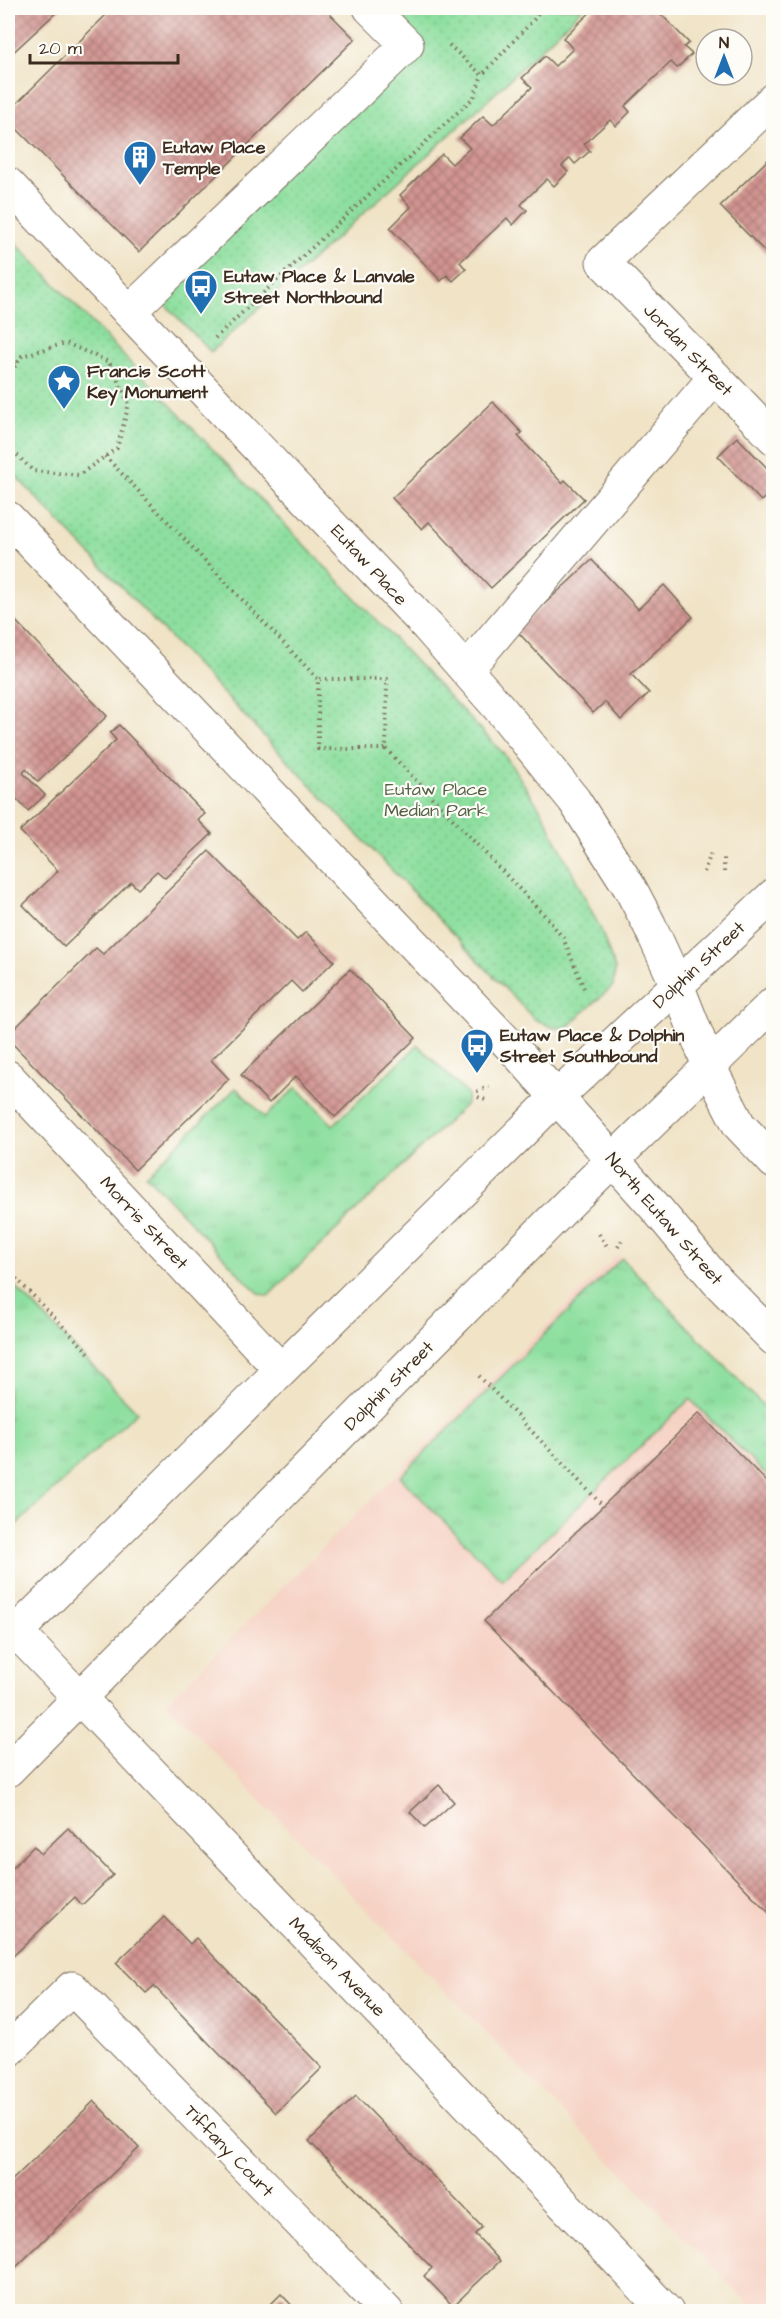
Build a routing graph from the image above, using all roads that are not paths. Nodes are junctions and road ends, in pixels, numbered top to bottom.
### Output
1 (370, 8) edge
2 (774, 99) edge
3 (8, 184) edge
4 (129, 312) junction
5 (715, 377) junction
6 (774, 438) edge
7 (8, 518) edge
8 (466, 670) junction
9 (774, 895) edge
10 (677, 985) junction
11 (774, 1004) edge
12 (709, 1066) junction
13 (8, 1077) edge
14 (557, 1097) junction
15 (613, 1160) junction
16 (774, 1162) edge
17 (774, 1339) edge
18 (280, 1369) junction
19 (10, 1632) edge
20 (80, 1698) junction
21 (8, 1770) edge
22 (8, 2050) edge
23 (387, 2312) edge
24 (667, 2312) edge

1 - 4 street
2 - 5 street, Jordan Street
3 - 4 street, Eutaw Place
4 - 8 street, Eutaw Place
5 - 6 street, Jordan Street
5 - 8 street
7 - 14 street
8 - 10 street, Eutaw Place
9 - 10 street, Dolphin Street
10 - 12 street
10 - 14 street, Dolphin Street
11 - 12 street, Dolphin Street
12 - 15 street, Dolphin Street
12 - 16 street
13 - 18 street, Morris Street
14 - 15 street, North Eutaw Street
14 - 18 street, Dolphin Street
15 - 17 street, North Eutaw Street
15 - 20 street, Dolphin Street
18 - 19 street, Dolphin Street
19 - 20 street, Madison Avenue
20 - 21 street, Dolphin Street
20 - 24 street, Madison Avenue
22 - 23 street, Tiffany Court

